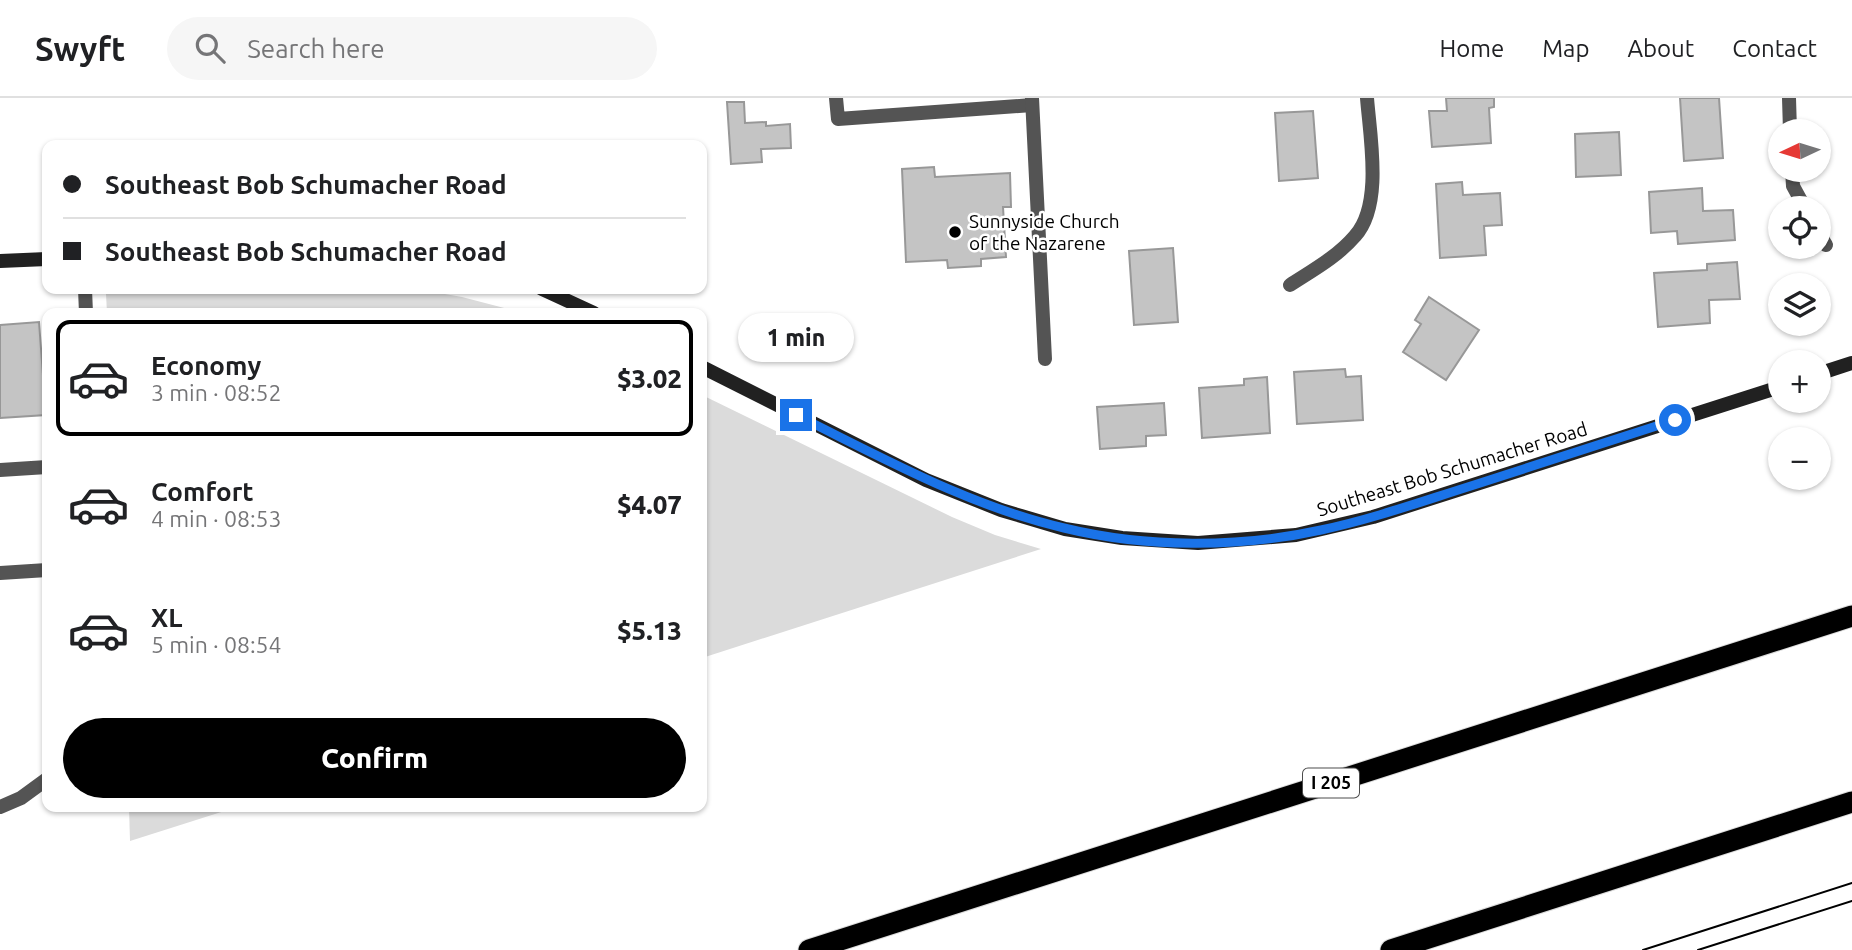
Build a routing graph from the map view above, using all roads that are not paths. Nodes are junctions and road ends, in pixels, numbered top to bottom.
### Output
1 (836, 98) edge
2 (1367, 98) edge
3 (1789, 98) edge
4 (1032, 102) edge
5 (1790, 119) edge
6 (42, 259) edge
7 (0, 261) edge
8 (1290, 285) dead end
9 (553, 294) edge
10 (583, 308) edge
11 (1045, 359) dead end
12 (1852, 363) edge
13 (707, 370) edge
14 (1831, 370) edge
15 (1768, 391) edge
16 (42, 467) edge
17 (0, 470) edge
18 (42, 570) edge
19 (0, 573) edge
20 (1852, 616) edge
21 (42, 783) edge
22 (1852, 802) edge
23 (0, 807) edge
24 (809, 950) edge
25 (1391, 950) edge

1 - 4 street
2 - 8 street
3 - 5 street
4 - 11 street
6 - 7 main road
9 - 10 main road
12 - 14 main road
13 - 15 main road, Southeast Bob Schumacher Road
16 - 17 street
18 - 19 street
20 - 24 highway, I 205
21 - 23 street
22 - 25 highway

